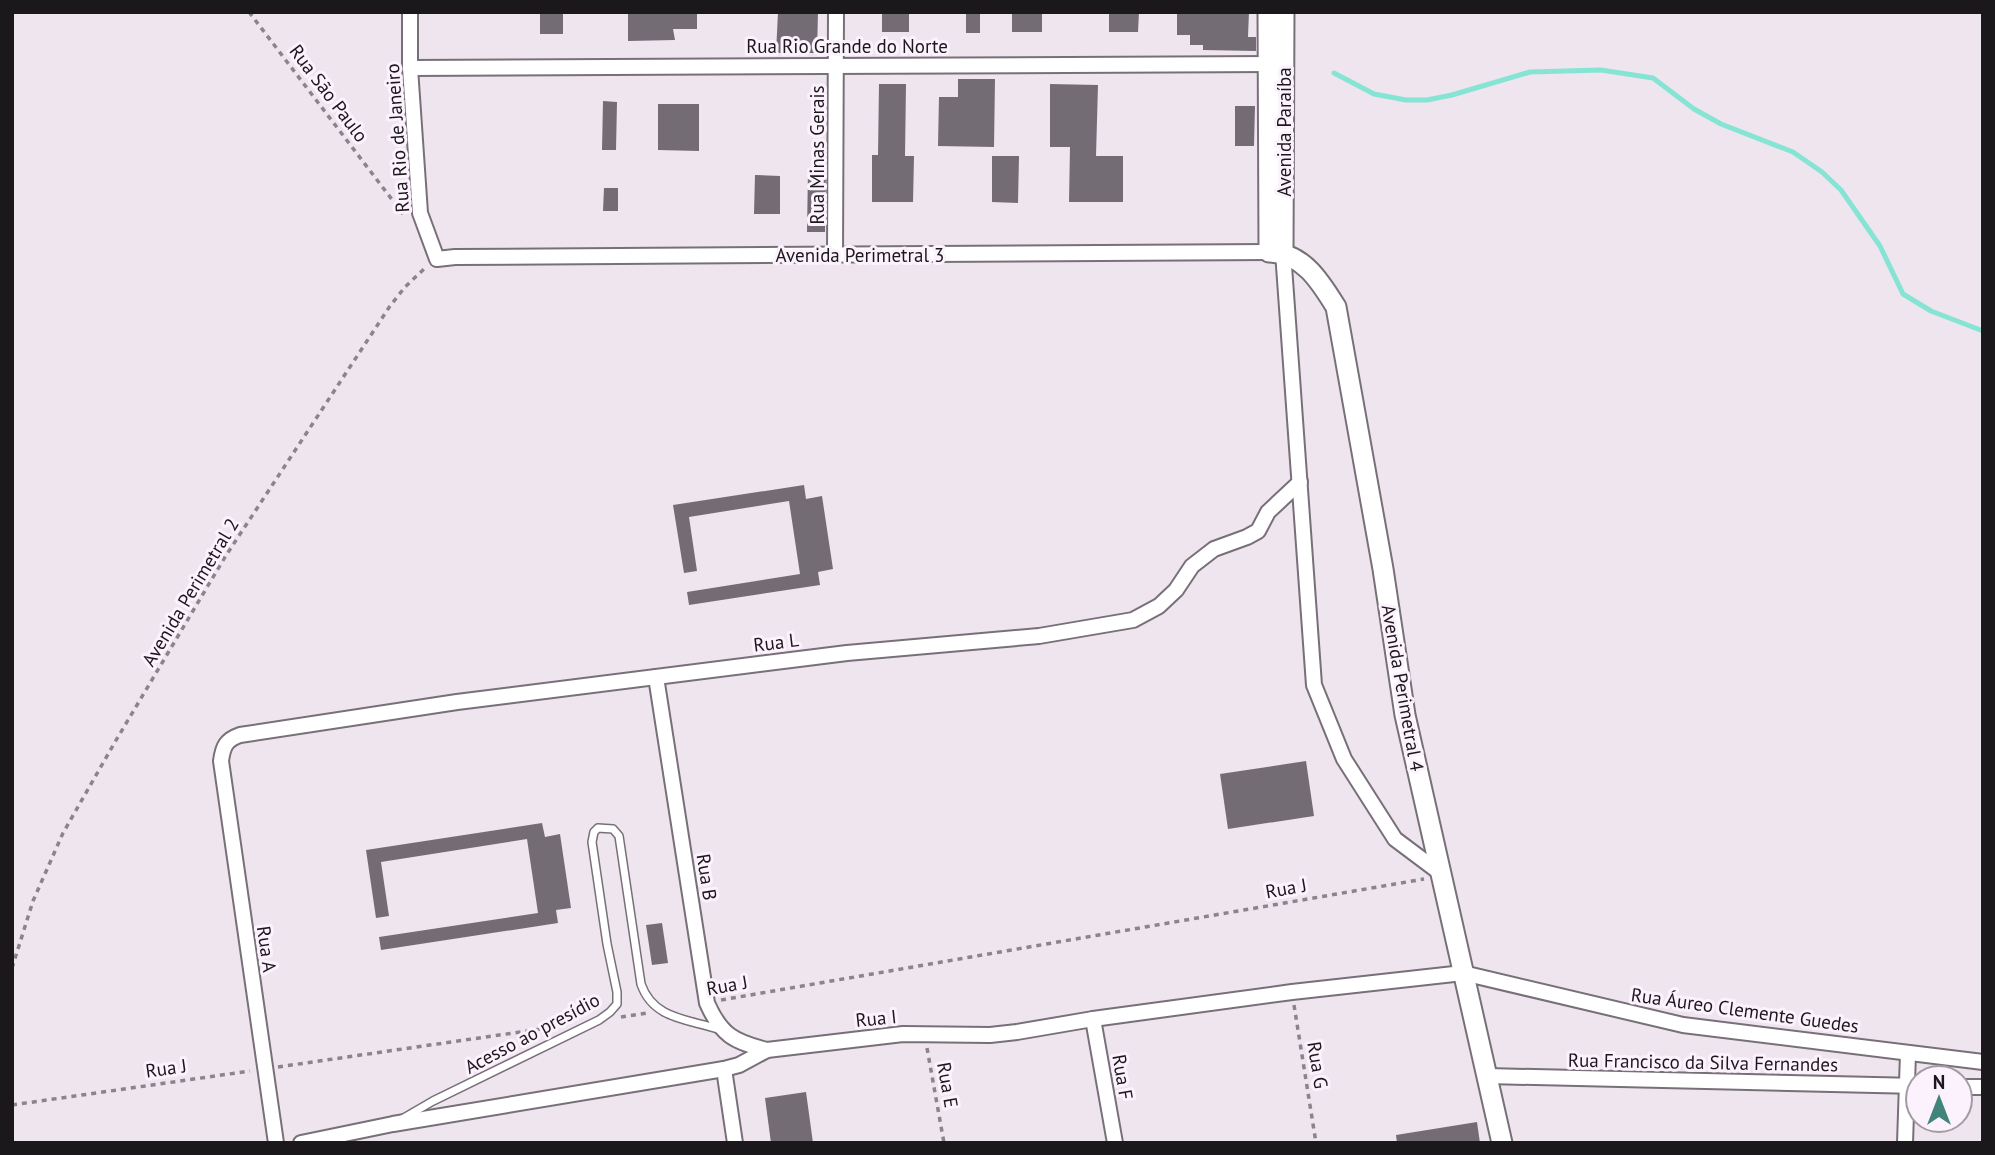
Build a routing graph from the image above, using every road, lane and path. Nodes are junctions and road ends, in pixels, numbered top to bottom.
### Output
1 (248, 12) edge
2 (410, 12) edge
3 (836, 12) edge
4 (1268, 12) edge
5 (1284, 12) edge
6 (1277, 64) junction
7 (837, 65) junction
8 (410, 68) junction
9 (404, 215) dead end
10 (1276, 252) junction
11 (835, 255) junction
12 (437, 259) junction
13 (1300, 482) junction
14 (656, 677) junction
15 (221, 761) joint
16 (1443, 875) junction
17 (12, 968) edge
18 (1463, 973) junction
19 (1292, 992) junction
20 (707, 1003) junction
21 (661, 1012) junction
22 (1093, 1019) junction
23 (598, 1020) junction
24 (558, 1026) dead end
25 (722, 1030) junction
26 (925, 1033) junction
27 (767, 1050) junction
28 (1908, 1053) junction
29 (1983, 1062) edge
30 (1910, 1064) edge
31 (264, 1069) junction
32 (724, 1069) junction
33 (1487, 1076) junction
34 (1904, 1086) edge
35 (12, 1105) edge
36 (393, 1124) junction
37 (276, 1143) edge
38 (301, 1143) edge
39 (735, 1143) edge
40 (944, 1143) edge
41 (1115, 1143) edge
42 (1316, 1143) edge
43 (1502, 1143) edge

1 - 9 path, Rua São Paulo
2 - 8 street, Rua Rio de Janeiro
3 - 7 street, Rua Minas Gerais
4 - 6 street, Avenida Paraíba
5 - 6 street, Avenida Paraíba
6 - 7 street, Rua Rio Grande do Norte
6 - 10 street, Avenida Paraíba
7 - 8 street, Rua Rio Grande do Norte
7 - 11 street, Rua Minas Gerais
8 - 12 street, Rua Rio de Janeiro
10 - 11 street, Avenida Perimetral 3
10 - 13 street
10 - 16 street, Avenida Perimetral 4
11 - 12 street, Avenida Perimetral 3
12 - 17 path, Avenida Perimetral 2
13 - 14 street, Rua L
13 - 16 street
14 - 15 street, Rua L
14 - 20 street, Rua B
15 - 31 street, Rua A
16 - 18 street, Avenida Perimetral 4
16 - 20 path, Rua J
18 - 19 street, Rua I
18 - 28 street, Rua Áureo Clemente Guedes
18 - 33 street, Avenida Perimetral 4
19 - 22 street, Rua I
19 - 42 path, Rua G
20 - 25 street, Rua B
21 - 23 path
21 - 23 lane, Acesso ao presídio
21 - 25 lane
22 - 26 street, Rua I
22 - 41 street, Rua F
23 - 36 lane, Acesso ao presídio
24 - 31 path, Rua J
25 - 27 street
26 - 27 street, Rua I
26 - 40 path, Rua E
27 - 32 street, Rua I
28 - 29 street, Rua Áureo Clemente Guedes
28 - 30 street
31 - 35 path, Rua J
31 - 37 street, Rua A
32 - 36 street, Rua I
32 - 39 street
33 - 34 street, Rua Francisco da Silva Fernandes
33 - 43 street, Avenida Perimetral 4
36 - 38 street, Rua I

